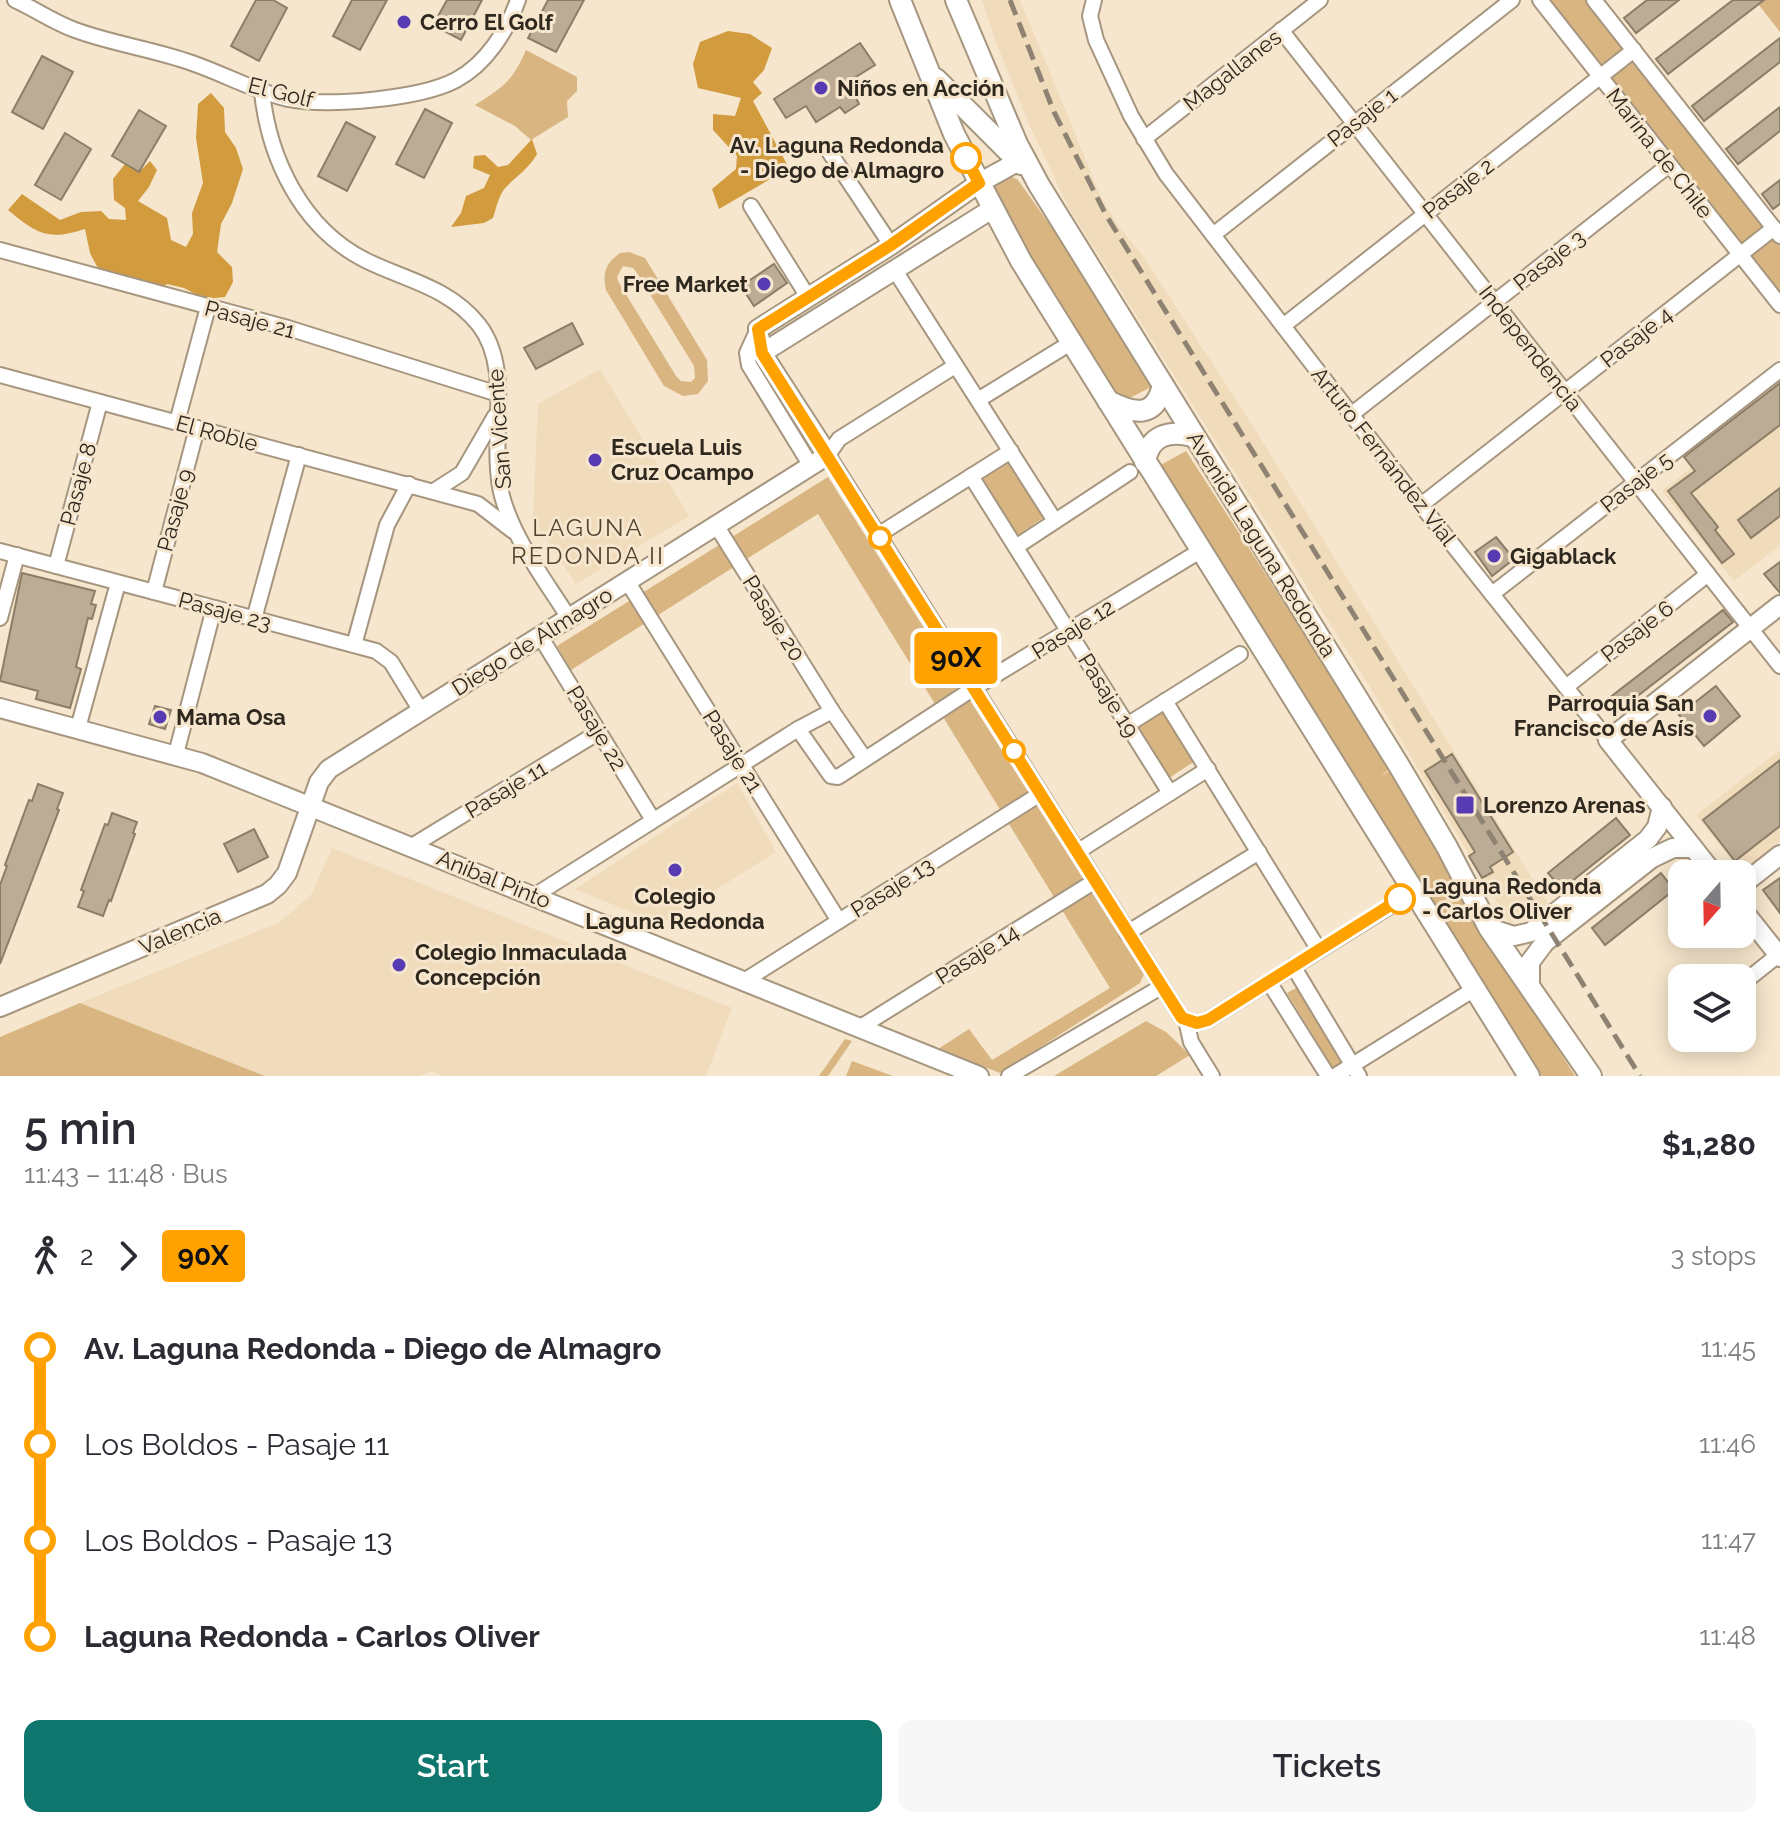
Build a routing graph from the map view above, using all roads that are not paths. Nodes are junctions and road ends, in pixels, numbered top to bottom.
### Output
1 (15, 0) edge
2 (518, 0) edge
3 (900, 0) edge
4 (911, 0) edge
5 (956, 0) edge
6 (1094, 0) edge
7 (1320, 0) edge
8 (1512, 0) edge
9 (1540, 0) edge
10 (1594, 0) edge
11 (1281, 30) junction
12 (915, 33) junction
13 (1634, 50) junction
14 (927, 67) junction
15 (1600, 76) junction
16 (262, 92) junction
17 (1354, 123) junction
18 (1144, 139) junction
19 (828, 150) dead end
20 (1019, 161) junction
21 (1669, 165) junction
22 (979, 183) junction
23 (1039, 185) junction
24 (751, 206) dead end
25 (992, 209) junction
26 (1425, 214) junction
27 (1777, 232) edge
28 (1213, 235) junction
29 (891, 245) junction
30 (0, 250) edge
31 (1741, 255) junction
32 (894, 269) junction
33 (808, 297) junction
34 (1495, 302) junction
35 (1780, 305) edge
36 (208, 307) junction
37 (1283, 326) junction
38 (758, 329) junction
39 (1072, 342) junction
40 (762, 353) junction
41 (955, 366) junction
42 (1780, 370) edge
43 (0, 375) edge
44 (1163, 385) junction
45 (1565, 392) junction
46 (498, 394) junction
47 (978, 400) junction
48 (1108, 401) junction
49 (100, 402) junction
50 (497, 413) junction
51 (1352, 414) junction
52 (177, 422) junction
53 (197, 428) junction
54 (1193, 436) junction
55 (1011, 451) junction
56 (299, 455) junction
57 (828, 455) junction
58 (811, 466) junction
59 (1137, 467) junction
60 (971, 476) junction
61 (1635, 482) junction
62 (409, 484) junction
63 (434, 491) junction
64 (1421, 505) junction
65 (1055, 521) junction
66 (716, 525) junction
67 (878, 535) junction
68 (520, 538) junction
69 (1016, 547) junction
70 (0, 551) edge
71 (1200, 551) junction
72 (17, 555) junction
73 (56, 566) junction
74 (1708, 574) junction
75 (627, 581) junction
76 (118, 583) junction
77 (154, 592) junction
78 (1492, 594) junction
79 (1780, 605) edge
80 (214, 608) junction
81 (0, 618) edge
82 (569, 618) junction
83 (254, 619) junction
84 (1750, 629) junction
85 (1069, 632) junction
86 (540, 636) junction
87 (354, 645) junction
88 (1240, 654) dead end
89 (1780, 666) edge
90 (1566, 687) junction
91 (974, 688) junction
92 (1165, 701) junction
93 (0, 708) edge
94 (421, 711) junction
95 (832, 711) junction
96 (1127, 725) junction
97 (78, 728) junction
98 (798, 729) junction
99 (599, 732) junction
100 (1608, 740) junction
101 (176, 754) junction
102 (865, 759) junction
103 (742, 765) junction
104 (1208, 769) junction
105 (1170, 793) junction
106 (1040, 794) junction
107 (311, 805) junction
108 (1662, 807) junction
109 (653, 820) junction
110 (412, 846) junction
111 (1693, 848) junction
112 (1077, 852) junction
113 (1259, 852) junction
114 (1780, 855) edge
115 (1703, 860) edge
116 (1756, 874) edge
117 (1095, 881) junction
118 (1414, 891) junction
119 (534, 896) junction
120 (839, 921) junction
121 (1756, 927) edge
122 (1489, 928) junction
123 (1127, 933) junction
124 (1319, 950) junction
125 (1779, 956) edge
126 (1293, 966) junction
127 (1756, 973) edge
128 (744, 981) junction
129 (1269, 982) junction
130 (1161, 987) junction
131 (1476, 988) junction
132 (1530, 989) junction
133 (0, 1007) edge
134 (1186, 1020) junction
135 (859, 1028) junction
136 (1356, 1071) edge
137 (979, 1076) edge
138 (1009, 1076) edge
139 (1212, 1076) edge
140 (1328, 1076) edge
141 (1335, 1076) edge
142 (1529, 1076) edge
143 (1591, 1076) edge

1 - 16 street, El Golf
2 - 16 street, El Golf
3 - 12 main road
4 - 12 main road
5 - 23 main road, Avenida Laguna Redonda
6 - 18 street, Arturo Fernández Vial
7 - 11 street, Magallanes
8 - 17 street, Pasaje 1
9 - 15 street, Marina de Chile
10 - 13 street, Marina de Chile
11 - 17 street, Independencia
11 - 18 street, Magallanes
12 - 14 main road
13 - 15 street, Pasaje 2
13 - 27 street, Marina de Chile
14 - 20 main road
14 - 22 main road
15 - 21 street, Marina de Chile
15 - 26 street, Pasaje 2
16 - 46 street, San Vicente
17 - 26 street, Independencia
17 - 28 street, Pasaje 1
18 - 28 street, Arturo Fernández Vial
19 - 29 street
20 - 22 street
20 - 23 main road
21 - 31 street, Marina de Chile
21 - 34 street, Pasaje 3
22 - 25 main road
22 - 29 street
23 - 44 main road, Avenida Laguna Redonda
24 - 33 street
25 - 32 street
25 - 39 main road
26 - 34 street, Independencia
26 - 37 street, Pasaje 2
27 - 31 street, Pasaje 4
28 - 37 street, Arturo Fernández Vial
29 - 33 street
30 - 36 street, Pasaje 21
31 - 35 street, Marina de Chile
31 - 45 street, Pasaje 4
32 - 40 street
32 - 41 street
33 - 38 street
34 - 45 street, Independencia
34 - 51 street, Pasaje 3
36 - 46 street, Pasaje 21
36 - 52 street
37 - 51 street, Arturo Fernández Vial
38 - 40 street
38 - 58 street
39 - 47 street
39 - 48 main road
40 - 57 street
41 - 47 street
41 - 57 street
42 - 61 street, Pasaje 5
43 - 49 street, El Roble
44 - 48 main road
44 - 54 main road, Avenida Laguna Redonda
45 - 61 street, Independencia
45 - 64 street, Pasaje 4
46 - 50 street, San Vicente
47 - 55 street
48 - 59 main road
49 - 52 street, El Roble
49 - 73 street, Pasaje 8
50 - 63 street
50 - 68 street, San Vicente
51 - 64 street, Arturo Fernández Vial
52 - 53 street, El Roble
53 - 56 street, El Roble
53 - 77 street, Pasaje 9
54 - 59 main road
54 - 122 main road, Avenida Laguna Redonda
55 - 60 street
55 - 65 street
56 - 62 street, El Roble
56 - 83 street
57 - 58 street, Diego de Almagro
57 - 67 street
58 - 66 street, Diego de Almagro
59 - 65 street
59 - 71 main road
60 - 67 street
60 - 69 street, Pasaje 19
61 - 74 street, Independencia
61 - 78 street, Pasaje 5
62 - 63 street, El Roble
62 - 87 street
63 - 68 street, El Roble
64 - 78 street, Arturo Fernández Vial
65 - 69 street
66 - 75 street, Diego de Almagro
66 - 95 street, Pasaje 20
67 - 91 street
68 - 82 street, San Vicente
69 - 85 street, Pasaje 19
70 - 72 street, Pasaje 23
71 - 85 street, Pasaje 12
71 - 118 main road
72 - 73 street, Pasaje 23
72 - 81 street
73 - 76 street, Pasaje 23
74 - 84 street, Independencia
74 - 90 street, Pasaje 6
75 - 82 street, Diego de Almagro
75 - 103 street, Pasaje 21
76 - 77 street, Pasaje 23
76 - 97 street
77 - 80 street, Pasaje 23
78 - 90 street, Arturo Fernández Vial
79 - 84 street
80 - 83 street, Pasaje 23
80 - 101 street
82 - 86 street, Diego de Almagro
83 - 87 street, Pasaje 23
84 - 89 street, Independencia
84 - 100 street
85 - 91 street, Pasaje 12
85 - 96 street, Pasaje 19
86 - 94 street, Diego de Almagro
86 - 99 street, Pasaje 22
87 - 94 street, Pasaje 23
88 - 92 street
90 - 100 street, Arturo Fernández Vial
91 - 102 street, Pasaje 12
91 - 106 street
92 - 96 street
92 - 104 street, Pasaje 19
93 - 97 street, Aníbal Pinto
94 - 107 street, Diego de Almagro
95 - 98 street
95 - 102 street
96 - 105 street, Pasaje 19
97 - 101 street, Aníbal Pinto
98 - 102 street, Pasaje 12
98 - 103 street
99 - 109 street, Pasaje 22
99 - 110 street, Pasaje 11
100 - 108 street, Arturo Fernández Vial
101 - 107 street, Aníbal Pinto
103 - 109 street
103 - 120 street, Pasaje 21
104 - 105 street
104 - 113 street, Pasaje 19
105 - 112 street
106 - 112 street
106 - 120 street, Pasaje 13
107 - 110 street, Aníbal Pinto
107 - 133 street, Valencia
108 - 111 street, Arturo Fernández Vial
108 - 122 street
109 - 119 street
110 - 119 street, Aníbal Pinto
111 - 115 street, Arturo Fernández Vial
111 - 132 street
112 - 117 street
113 - 123 street
113 - 124 street, Pasaje 19
114 - 116 street
117 - 123 street
117 - 135 street, Pasaje 14
118 - 124 street
118 - 131 main road
119 - 128 street, Aníbal Pinto
120 - 128 street, Pasaje 13
121 - 125 street
122 - 132 main road, Avenida Laguna Redonda
123 - 130 street
124 - 126 street
125 - 127 street
126 - 129 street
126 - 136 street
128 - 135 street, Aníbal Pinto
129 - 134 street
129 - 140 street
130 - 134 street
130 - 138 street
131 - 136 street
131 - 142 main road
132 - 143 main road, Avenida Laguna Redonda
134 - 139 street
135 - 137 street, Aníbal Pinto
136 - 141 street

